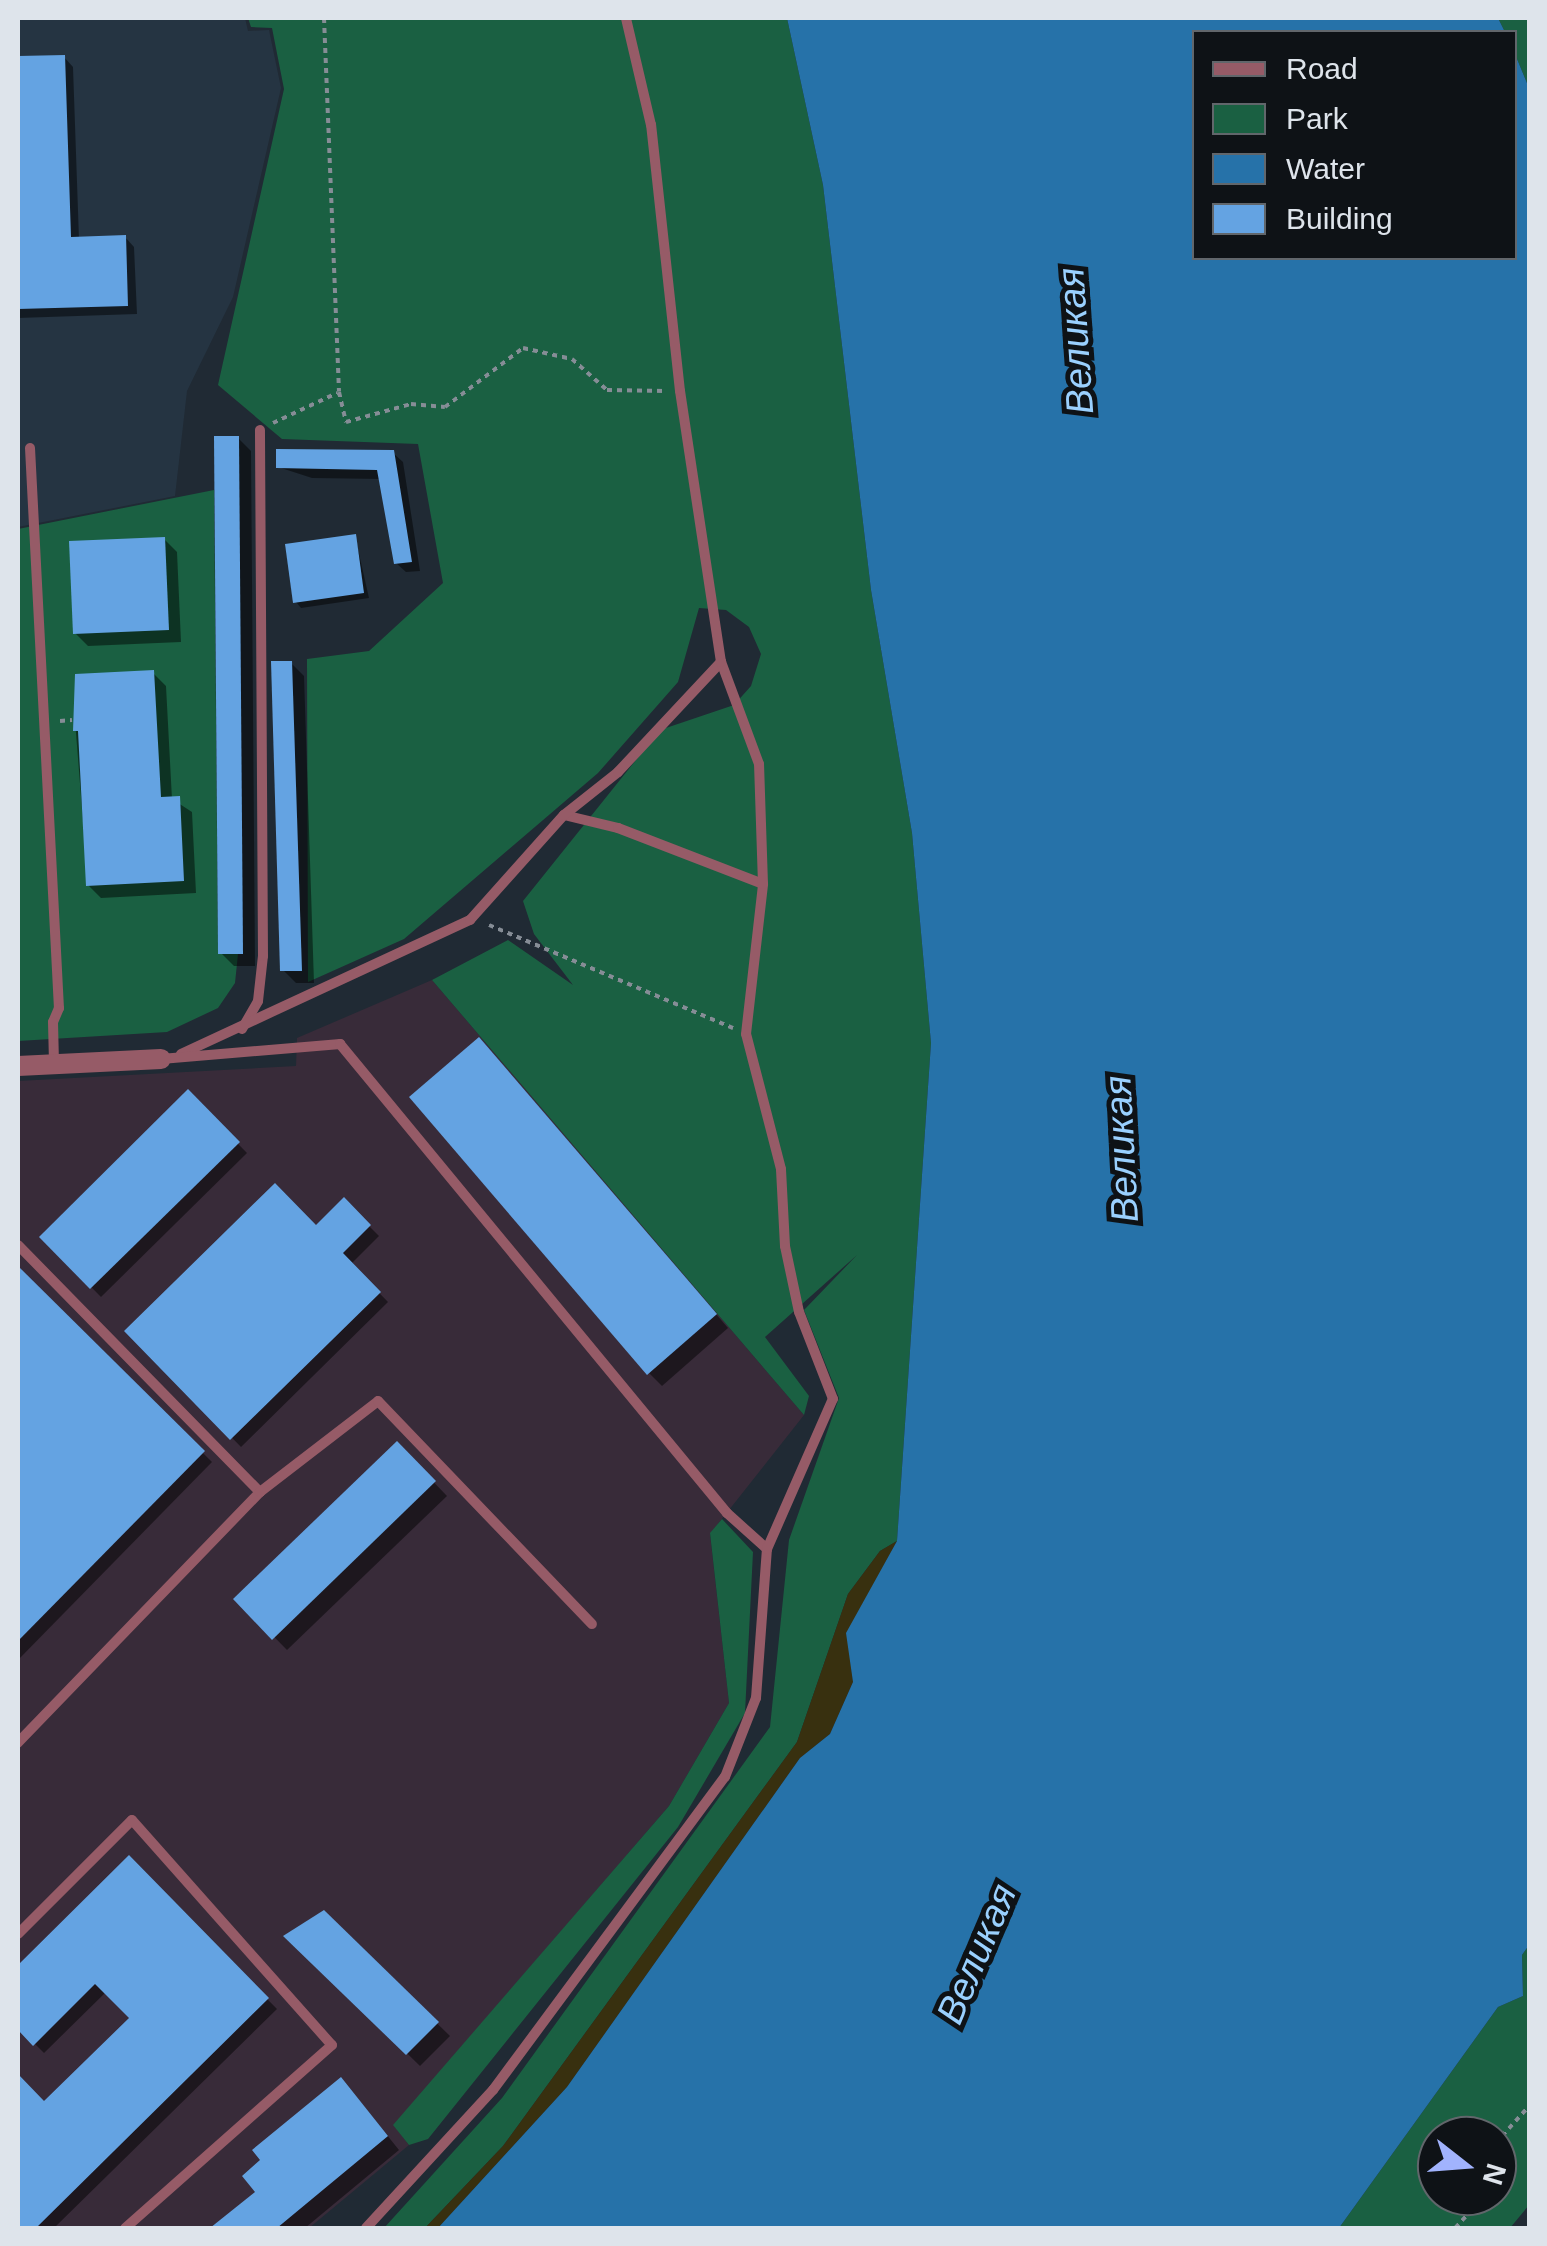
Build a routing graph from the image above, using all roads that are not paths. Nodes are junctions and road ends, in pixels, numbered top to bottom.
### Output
1 (626, 18) edge
2 (260, 430) road end
3 (30, 448) dead end
4 (721, 662) junction
5 (564, 815) junction
6 (764, 884) junction
7 (241, 1030) junction
8 (161, 1059) junction
9 (54, 1064) junction
10 (18, 1066) edge
11 (18, 1245) edge
12 (260, 1492) junction
13 (767, 1549) junction
14 (592, 1624) dead end
15 (18, 1743) edge
16 (18, 1934) edge
17 (125, 2228) edge
18 (366, 2228) edge

1 - 4 lane
2 - 7 lane
3 - 9 lane
4 - 5 lane
4 - 6 lane
5 - 6 lane
5 - 7 lane
6 - 13 lane
7 - 8 lane
8 - 9 street
8 - 13 lane
9 - 10 street
11 - 12 lane
12 - 14 lane
12 - 15 lane
13 - 18 lane
16 - 17 lane

